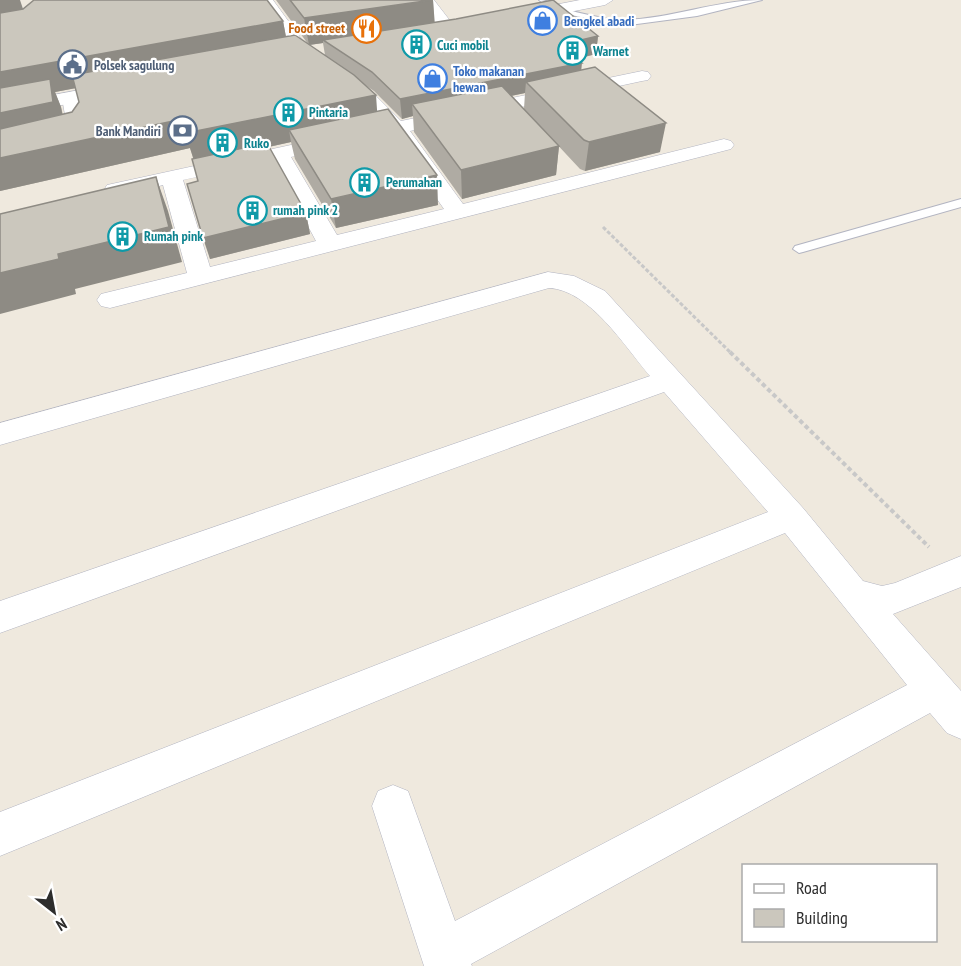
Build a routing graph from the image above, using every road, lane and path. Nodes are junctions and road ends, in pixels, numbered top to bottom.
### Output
1 (265, 0) edge
2 (426, 0) edge
3 (605, 0) edge
4 (758, 0) edge
5 (550, 5) edge
6 (497, 21) edge
7 (456, 30) joint
8 (428, 34) edge
9 (326, 51) edge
10 (304, 55) junction
11 (284, 57) edge
12 (642, 76) dead end
13 (140, 85) edge
14 (597, 86) junction
15 (71, 98) junction
16 (614, 100) edge
17 (507, 105) junction
18 (0, 111) edge
19 (522, 122) edge
20 (398, 128) junction
21 (724, 145) dead end
22 (279, 153) junction
23 (0, 154) edge
24 (561, 165) dead end
25 (171, 176) junction
26 (577, 182) junction
27 (111, 192) edge
28 (961, 203) edge
29 (458, 212) junction
30 (603, 226) dead end
31 (330, 244) junction
32 (799, 249) dead end
33 (201, 277) junction
34 (110, 300) dead end
35 (669, 380) junction
36 (0, 434) edge
37 (791, 517) junction
38 (959, 574) edge
39 (852, 593) junction
40 (0, 617) edge
41 (948, 705) edge
42 (393, 806) dead end
43 (0, 834) edge
44 (446, 959) edge

1 - 10 street
2 - 7 street
3 - 5 street
4 - 5 lane
5 - 6 street
7 - 8 street
9 - 10 street
10 - 11 street
10 - 20 street
12 - 14 street
13 - 15 street
14 - 16 street
14 - 17 street
15 - 18 street
15 - 23 street
17 - 19 street
17 - 20 street
20 - 22 street
20 - 29 street
21 - 26 street
22 - 25 street
22 - 31 street
24 - 26 street
25 - 27 street
25 - 33 street
26 - 29 street
28 - 32 lane
29 - 31 street
30 - 38 path
31 - 33 street
33 - 34 street
35 - 36 street
35 - 37 street
35 - 40 street
37 - 39 street
37 - 43 street
38 - 39 street
39 - 41 street
41 - 44 street
42 - 44 street

